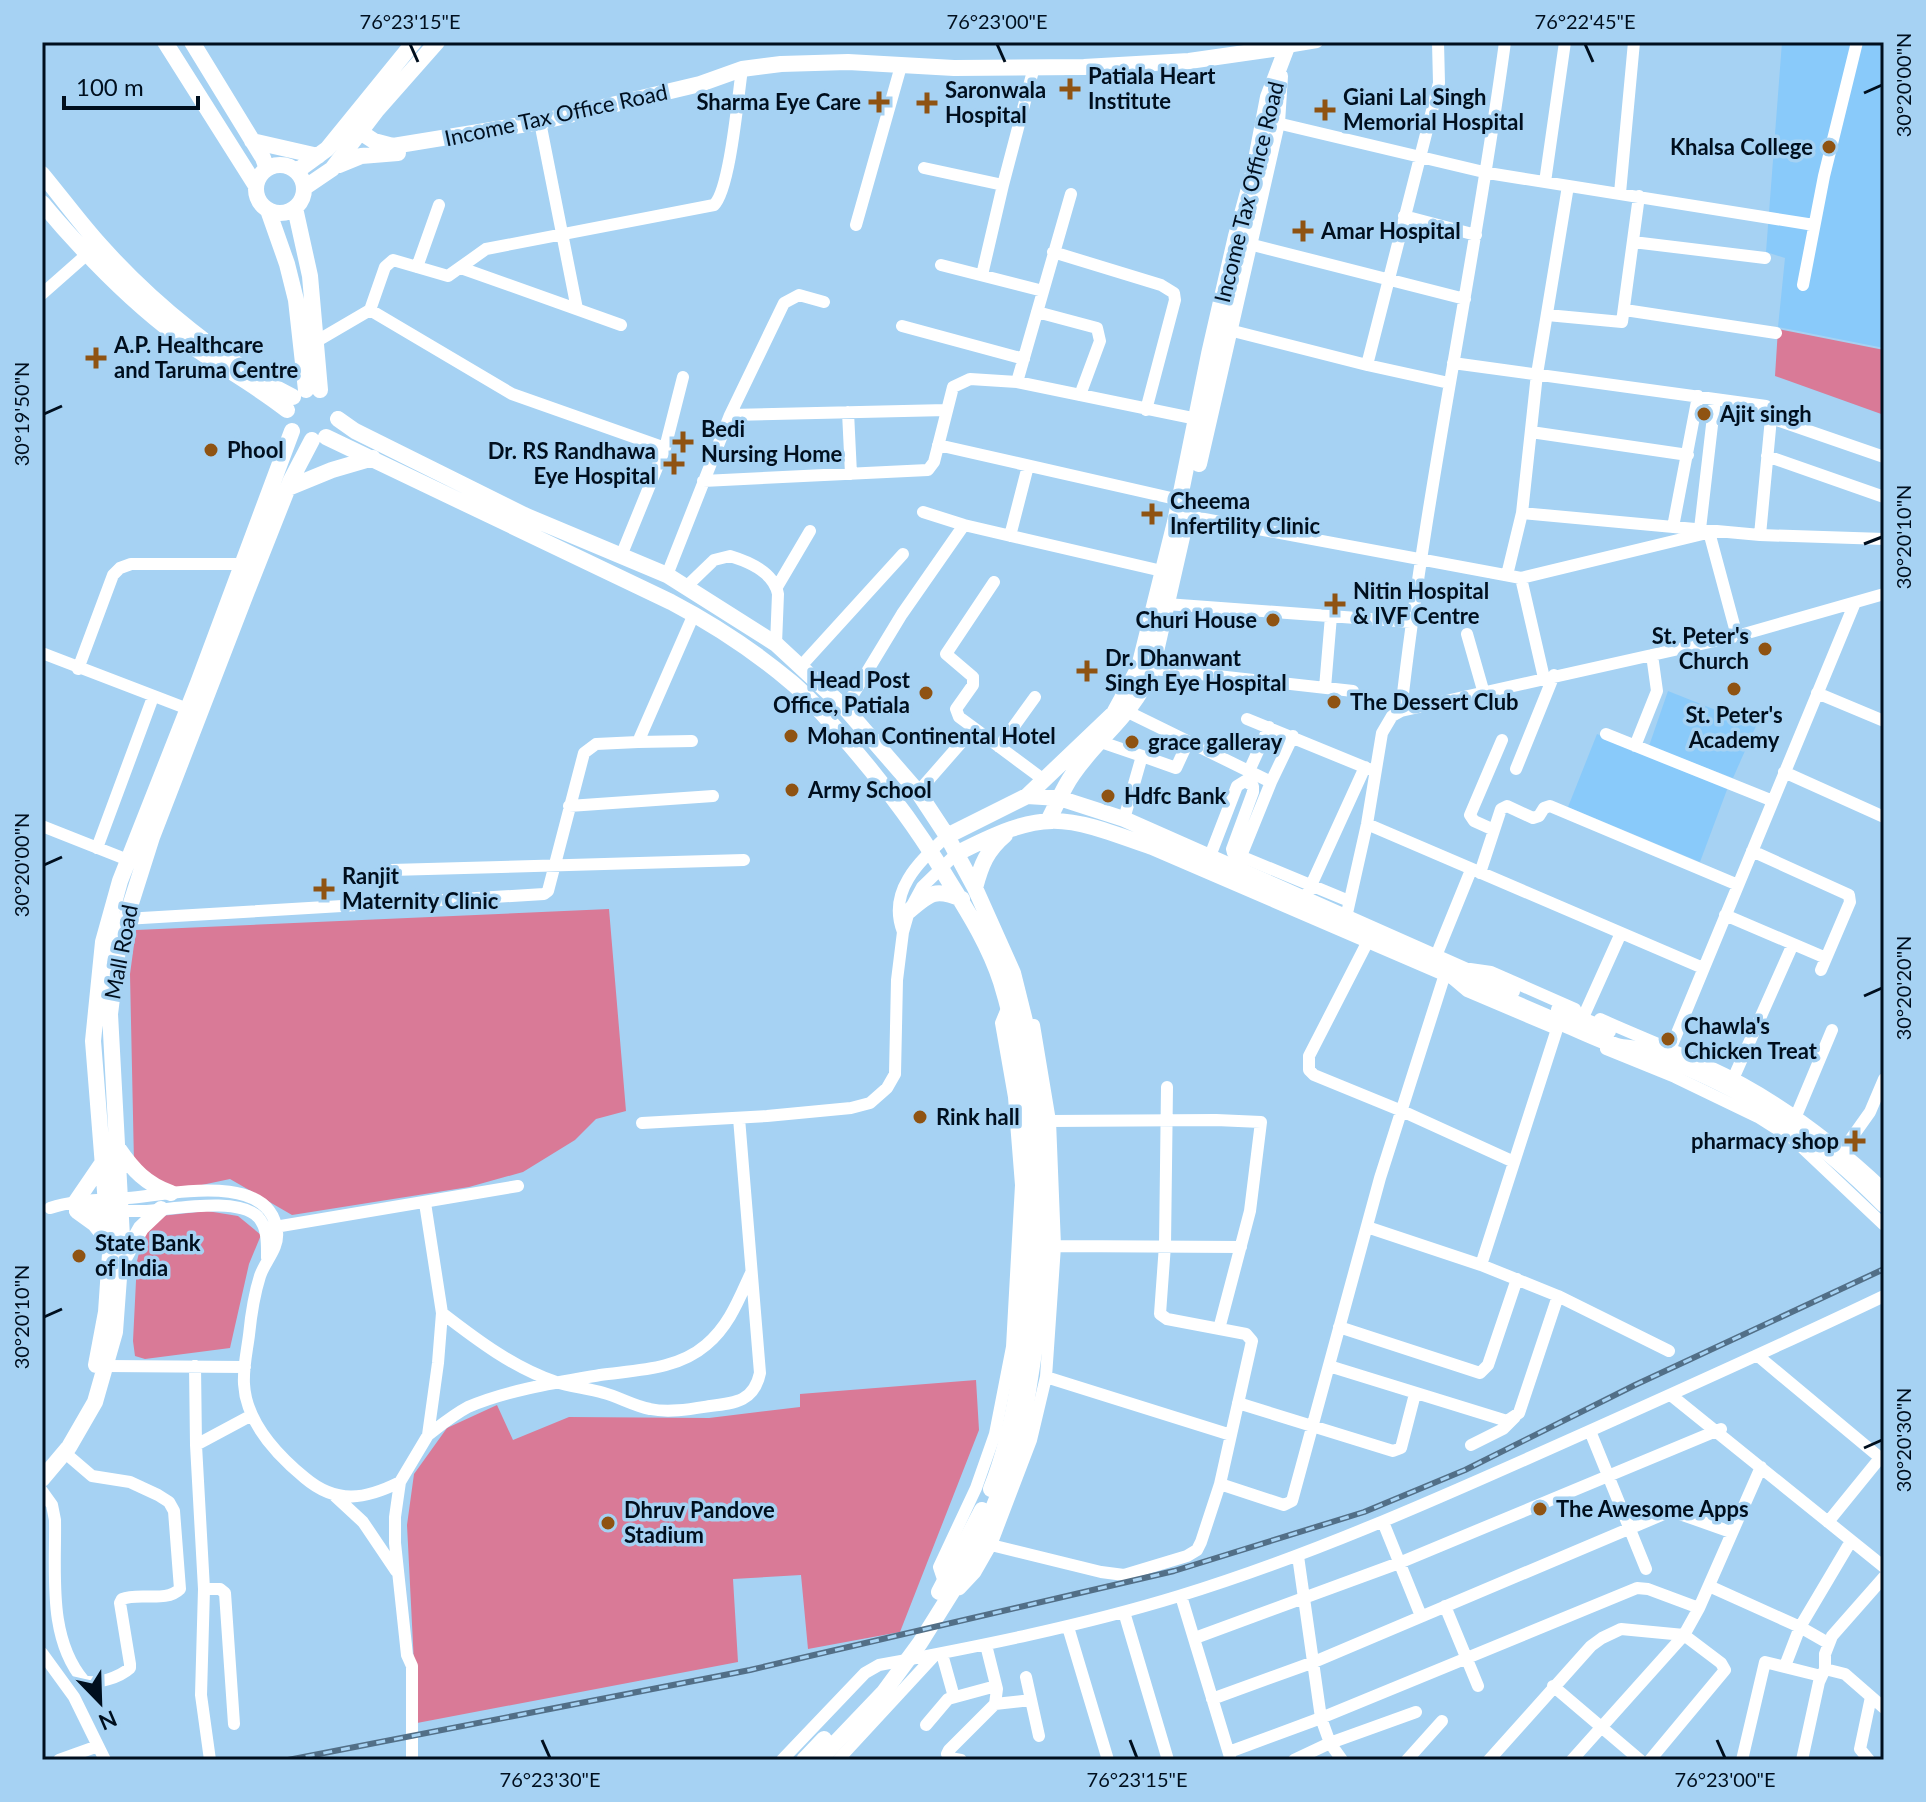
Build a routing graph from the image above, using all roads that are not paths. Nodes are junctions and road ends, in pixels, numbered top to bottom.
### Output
1 (165, 42) edge
2 (192, 42) edge
3 (414, 42) edge
4 (437, 42) edge
5 (1317, 42) edge
6 (1438, 42) edge
7 (1505, 42) edge
8 (1565, 42) edge
9 (1634, 42) edge
10 (1857, 42) edge
11 (1287, 45) edge
12 (901, 66) junction
13 (1034, 67) junction
14 (742, 69) junction
15 (1280, 69) junction
16 (540, 122) junction
17 (1277, 123) junction
18 (355, 128) junction
19 (252, 141) junction
20 (417, 144) junction
21 (318, 156) junction
22 (1418, 159) junction
23 (924, 168) dead end
24 (267, 169) junction
25 (332, 169) junction
26 (297, 171) junction
27 (1488, 173) junction
28 (42, 174) edge
29 (1545, 182) junction
30 (1003, 185) junction
31 (256, 186) junction
32 (1568, 186) junction
33 (304, 188) junction
34 (1620, 193) junction
35 (1071, 194) dead end
36 (1639, 196) junction
37 (42, 203) edge
38 (439, 205) dead end
39 (295, 208) junction
40 (268, 210) junction
41 (1404, 216) junction
42 (856, 225) dead end
43 (1814, 225) junction
44 (564, 235) junction
45 (1476, 235) junction
46 (1633, 242) junction
47 (1249, 244) junction
48 (93, 249) junction
49 (1053, 252) junction
50 (1765, 258) dead end
51 (941, 265) dead end
52 (417, 267) junction
53 (461, 268) junction
54 (982, 275) junction
55 (1388, 279) junction
56 (1803, 285) dead end
57 (1043, 291) junction
58 (42, 294) edge
59 (1465, 299) junction
60 (824, 302) dead end
61 (577, 309) junction
62 (370, 310) junction
63 (1625, 310) junction
64 (1037, 312) junction
65 (1547, 315) junction
66 (621, 325) dead end
67 (902, 326) dead end
68 (1229, 330) junction
69 (1776, 333) dead end
70 (317, 341) junction
71 (1024, 359) junction
72 (1453, 363) junction
73 (1367, 365) junction
74 (1537, 374) junction
75 (683, 377) dead end
76 (1017, 382) junction
77 (1449, 383) junction
78 (1080, 395) junction
79 (1698, 396) junction
80 (1715, 399) junction
81 (316, 401) junction
82 (947, 410) junction
83 (1146, 410) junction
84 (848, 412) junction
85 (730, 415) junction
86 (1771, 418) junction
87 (1197, 419) junction
88 (292, 431) junction
89 (1531, 432) junction
90 (319, 439) junction
91 (938, 445) junction
92 (665, 448) junction
93 (1688, 455) junction
94 (1767, 456) junction
95 (1884, 457) edge
96 (373, 458) junction
97 (1028, 466) junction
98 (1191, 473) junction
99 (851, 474) junction
100 (703, 481) junction
101 (288, 488) junction
102 (1884, 497) edge
103 (1184, 508) junction
104 (923, 512) dead end
105 (1522, 513) junction
106 (964, 525) junction
107 (1673, 527) junction
108 (810, 531) dead end
109 (1709, 531) junction
110 (1760, 535) junction
111 (1010, 536) junction
112 (1884, 539) edge
113 (903, 554) dead end
114 (621, 556) junction
115 (1420, 559) junction
116 (243, 564) junction
117 (667, 575) junction
118 (1507, 575) junction
119 (1521, 578) junction
120 (1160, 579) junction
121 (994, 582) dead end
122 (687, 586) junction
123 (777, 587) junction
124 (1884, 594) edge
125 (1166, 604) junction
126 (1854, 605) junction
127 (694, 614) junction
128 (1331, 616) junction
129 (1411, 622) junction
130 (1467, 634) dead end
131 (1737, 636) junction
132 (776, 644) junction
133 (42, 653) edge
134 (1652, 655) junction
135 (801, 666) junction
136 (1146, 668) junction
137 (78, 669) junction
138 (1549, 676) junction
139 (1325, 688) junction
140 (1483, 690) junction
141 (1353, 691) dead end
142 (1817, 693) junction
143 (153, 697) junction
144 (1035, 697) dead end
145 (845, 708) junction
146 (188, 709) junction
147 (1401, 711) junction
148 (1128, 712) junction
149 (1247, 719) dead end
150 (1884, 721) edge
151 (1269, 727) junction
152 (974, 728) junction
153 (1606, 734) dead end
154 (1293, 736) junction
155 (1502, 740) dead end
156 (692, 741) dead end
157 (638, 742) junction
158 (1101, 742) junction
159 (1188, 742) junction
160 (1635, 746) junction
161 (999, 747) junction
162 (1142, 756) junction
163 (1516, 769) dead end
164 (1370, 770) junction
165 (1249, 771) junction
166 (1784, 772) junction
167 (1044, 780) junction
168 (1271, 782) junction
169 (918, 792) junction
170 (713, 796) dead end
171 (1027, 796) junction
172 (1059, 798) junction
173 (1773, 801) junction
174 (569, 806) junction
175 (1884, 817) edge
176 (1049, 819) junction
177 (1124, 819) junction
178 (1024, 823) junction
179 (1367, 824) junction
180 (42, 826) edge
181 (1494, 830) junction
182 (947, 836) junction
183 (97, 848) junction
184 (930, 851) junction
185 (1752, 851) junction
186 (956, 854) junction
187 (1210, 856) junction
188 (128, 860) junction
189 (744, 860) dead end
190 (1238, 863) junction
191 (553, 867) junction
192 (941, 868) junction
193 (391, 870) dead end
194 (1476, 872) junction
195 (1738, 885) junction
196 (975, 888) junction
197 (1308, 892) junction
198 (962, 899) junction
199 (909, 911) junction
200 (1346, 915) junction
201 (1725, 915) junction
202 (125, 919) junction
203 (903, 932) junction
204 (1621, 933) junction
205 (1368, 941) junction
206 (1793, 944) junction
207 (1436, 956) junction
208 (1703, 968) junction
209 (1467, 969) junction
210 (1448, 975) junction
211 (1015, 1005) junction
212 (1585, 1013) junction
213 (1557, 1029) junction
214 (1832, 1030) dead end
215 (1640, 1050) junction
216 (1670, 1050) junction
217 (1884, 1079) edge
218 (1726, 1080) junction
219 (1167, 1087) dead end
220 (1402, 1111) junction
221 (1796, 1116) junction
222 (739, 1118) junction
223 (1167, 1120) junction
224 (1050, 1121) junction
225 (642, 1123) dead end
226 (117, 1146) junction
227 (1843, 1150) junction
228 (103, 1161) junction
229 (1514, 1162) junction
230 (518, 1186) dead end
231 (1884, 1189) edge
232 (171, 1193) junction
233 (425, 1203) junction
234 (114, 1205) junction
235 (1884, 1205) edge
236 (76, 1207) junction
237 (46, 1208) edge
238 (161, 1209) junction
239 (1884, 1225) edge
240 (1367, 1227) junction
241 (271, 1228) junction
242 (109, 1242) junction
243 (1165, 1245) junction
244 (1043, 1246) junction
245 (1241, 1247) junction
246 (1481, 1265) junction
247 (121, 1267) junction
248 (753, 1270) junction
249 (1517, 1279) junction
250 (1558, 1296) junction
251 (1884, 1296) edge
252 (442, 1313) junction
253 (1339, 1327) junction
254 (1219, 1329) junction
255 (1669, 1351) dead end
256 (1758, 1356) junction
257 (107, 1366) junction
258 (195, 1366) junction
259 (1329, 1366) junction
260 (245, 1367) junction
261 (1046, 1377) junction
262 (557, 1382) junction
263 (1415, 1394) junction
264 (1675, 1395) junction
265 (1238, 1403) junction
266 (252, 1415) junction
267 (1515, 1417) junction
268 (1312, 1426) junction
269 (1718, 1430) junction
270 (1590, 1431) junction
271 (428, 1435) junction
272 (1231, 1435) junction
273 (196, 1445) junction
274 (1471, 1445) dead end
275 (64, 1452) junction
276 (1882, 1459) edge
277 (42, 1464) edge
278 (1761, 1467) junction
279 (1608, 1476) junction
280 (42, 1479) edge
281 (400, 1482) junction
282 (1220, 1484) junction
283 (976, 1488) junction
284 (42, 1491) edge
285 (333, 1494) junction
286 (1009, 1499) junction
287 (1830, 1520) junction
288 (1383, 1522) junction
289 (1629, 1527) junction
290 (1731, 1532) junction
291 (1851, 1541) junction
292 (991, 1545) junction
293 (1298, 1556) junction
294 (1884, 1561) edge
295 (1399, 1563) junction
296 (1884, 1567) edge
297 (1646, 1569) dead end
298 (400, 1577) junction
299 (1884, 1577) edge
300 (1709, 1586) junction
301 (204, 1589) junction
302 (1181, 1596) junction
303 (1304, 1599) junction
304 (1445, 1606) junction
305 (1699, 1608) junction
306 (1124, 1612) junction
307 (1421, 1616) junction
308 (1068, 1627) junction
309 (1800, 1627) junction
310 (1684, 1635) junction
311 (1195, 1638) junction
312 (1828, 1643) junction
313 (986, 1645) junction
314 (42, 1653) edge
315 (938, 1654) junction
316 (407, 1655) junction
317 (1466, 1658) junction
318 (1314, 1662) junction
319 (1785, 1666) junction
320 (1823, 1672) junction
321 (1026, 1677) dead end
322 (996, 1686) junction
323 (1478, 1686) dead end
324 (1553, 1686) junction
325 (954, 1697) junction
326 (1871, 1697) junction
327 (1212, 1699) junction
328 (1031, 1700) junction
329 (995, 1704) junction
330 (1884, 1708) edge
331 (1416, 1712) dead end
332 (1321, 1718) junction
333 (1442, 1721) dead end
334 (234, 1724) dead end
335 (926, 1725) dead end
336 (1601, 1727) junction
337 (1039, 1736) dead end
338 (1330, 1743) junction
339 (98, 1746) junction
340 (1230, 1756) edge
341 (59, 1760) edge
342 (105, 1760) edge
343 (210, 1760) edge
344 (404, 1760) edge
345 (412, 1760) edge
346 (782, 1760) edge
347 (804, 1760) edge
348 (819, 1760) edge
349 (838, 1760) edge
350 (961, 1760) edge
351 (1108, 1760) edge
352 (1168, 1760) edge
353 (1294, 1760) edge
354 (1342, 1760) edge
355 (1407, 1760) edge
356 (1489, 1760) edge
357 (1572, 1760) edge
358 (1640, 1760) edge
359 (1650, 1760) edge
360 (1742, 1760) edge
361 (1802, 1760) edge
362 (1869, 1760) edge

1 - 31 main road
2 - 19 main road
3 - 18 main road
4 - 18 main road
5 - 11 street
6 - 22 street
7 - 27 street
8 - 29 street
9 - 34 street
10 - 43 street
11 - 13 main road, Income Tax Office Road
11 - 15 main road, Income Tax Office Road
12 - 13 main road, Income Tax Office Road
12 - 14 main road, Income Tax Office Road
12 - 42 street
13 - 30 street
14 - 16 main road, Income Tax Office Road
14 - 44 street
15 - 17 main road
15 - 87 main road, Income Tax Office Road
16 - 20 main road, Income Tax Office Road
16 - 44 street
17 - 22 street
17 - 47 main road
18 - 20 main road
18 - 21 main road
18 - 25 main road
19 - 21 main road
19 - 24 main road
20 - 25 main road
21 - 26 main road
22 - 27 street
22 - 41 street
23 - 30 street
24 - 26 main road
24 - 31 main road
25 - 33 main road
26 - 33 main road
27 - 29 street
27 - 45 street
28 - 48 main road
29 - 32 street
30 - 54 street
31 - 40 main road
32 - 34 street
32 - 65 street
33 - 39 main road
34 - 36 street
35 - 49 street
36 - 43 street
36 - 46 street
37 - 48 main road
38 - 52 street
39 - 40 main road
39 - 70 main road
40 - 81 main road
41 - 45 street
41 - 55 street
43 - 56 street
44 - 53 street
44 - 61 street
45 - 59 street
46 - 50 street
46 - 63 street
47 - 55 street
47 - 68 main road
48 - 58 street
48 - 81 main road
49 - 57 street
49 - 83 street
51 - 54 street
52 - 53 street
52 - 62 street
53 - 61 street
54 - 57 street
55 - 59 street
55 - 73 street
57 - 64 street
59 - 72 street
60 - 85 street
61 - 66 street
62 - 70 street
62 - 92 street
63 - 65 street
63 - 69 street
64 - 71 street
64 - 78 street
65 - 74 street
67 - 71 street
68 - 73 street
68 - 98 main road
70 - 81 main road
71 - 76 street
72 - 74 street
72 - 77 street
73 - 77 street
74 - 79 street
74 - 89 street
75 - 92 street
76 - 78 street
76 - 82 street
77 - 115 street
78 - 83 street
79 - 80 street
79 - 93 street
80 - 86 street
80 - 109 street
81 - 88 main road
81 - 90 main road, Mall Road
81 - 114 main road
82 - 84 street
82 - 91 street
83 - 87 street
84 - 85 street
84 - 99 street
85 - 100 street
86 - 94 street
86 - 95 street
87 - 98 main road, Income Tax Office Road
88 - 90 main road
88 - 116 main road, Mall Road
89 - 93 street
89 - 105 street
90 - 96 main road
90 - 101 main road, Mall Road
91 - 97 street
91 - 99 street
92 - 114 street
93 - 107 street
94 - 102 street
94 - 110 street
96 - 101 main road
96 - 127 main road
97 - 103 street
97 - 111 street
98 - 103 main road
99 - 100 street
100 - 117 street
101 - 202 main road, Mall Road
103 - 115 street
103 - 120 main road
103 - 125 main road
104 - 106 street
105 - 107 street
105 - 118 street
106 - 111 street
106 - 145 street
107 - 109 street
108 - 123 street
109 - 110 street
109 - 119 street
109 - 131 street
110 - 112 street
111 - 120 street
113 - 135 street
114 - 117 main road
115 - 118 street
115 - 129 street
116 - 137 street
116 - 146 main road, Mall Road
117 - 122 main road
118 - 119 street
119 - 138 street
120 - 136 main road
121 - 152 street
122 - 123 street
122 - 132 main road
123 - 132 street
124 - 126 street
125 - 128 street
125 - 136 main road
126 - 131 street
126 - 142 street
127 - 157 street
127 - 184 main road
128 - 129 street
128 - 139 street
129 - 147 street
130 - 140 street
131 - 134 street
132 - 135 main road
133 - 137 street
134 - 138 street
134 - 160 street
135 - 145 main road
136 - 139 street
136 - 148 main road
136 - 167 main road
137 - 143 street
138 - 140 street
138 - 163 street
139 - 141 street
140 - 147 street
142 - 150 street
142 - 166 street
143 - 146 street
143 - 183 street
144 - 161 street
145 - 169 main road
146 - 188 main road, Mall Road
147 - 164 street
148 - 158 main road
148 - 159 street
149 - 151 street
151 - 154 street
151 - 165 street
152 - 161 street
152 - 169 street
153 - 160 street
154 - 164 street
154 - 168 street
155 - 181 street
156 - 157 street
157 - 174 street
158 - 162 street
158 - 172 main road
159 - 162 street
159 - 165 street
160 - 173 street
161 - 167 street
162 - 177 street
164 - 179 street
164 - 197 street
165 - 168 street
166 - 173 street
166 - 175 street
167 - 171 main road
168 - 190 street
169 - 182 main road
170 - 174 street
171 - 172 main road
171 - 182 main road
172 - 176 main road
172 - 177 main road
173 - 185 street
174 - 191 street
176 - 178 main road
176 - 200 main road
177 - 187 main road
178 - 186 main road
178 - 196 main road
179 - 194 street
179 - 200 street
180 - 183 street
181 - 194 street
181 - 195 street
182 - 184 street
182 - 186 main road
183 - 188 street
184 - 192 main road
184 - 203 street
185 - 195 street
185 - 206 street
186 - 192 street
186 - 196 main road
187 - 190 main road
187 - 190 street
188 - 228 main road, Mall Road
189 - 191 street
190 - 197 main road
191 - 193 street
191 - 202 street
192 - 198 main road
192 - 199 street
194 - 204 street
194 - 207 street
195 - 201 street
196 - 211 main road
197 - 200 main road
198 - 199 main road
198 - 211 main road
199 - 203 street
200 - 205 main road
200 - 207 main road
201 - 206 street
201 - 208 street
202 - 226 main road, Mall Road
203 - 222 street
204 - 208 street
204 - 212 street
205 - 210 main road
205 - 220 street
206 - 218 street
207 - 209 main road
208 - 216 street
209 - 212 street
209 - 215 main road
210 - 213 street
210 - 215 main road
210 - 220 street
211 - 224 street
211 - 244 main road
211 - 283 street
212 - 216 street
213 - 229 street
213 - 239 street
214 - 221 street
215 - 218 main road
216 - 218 street
217 - 227 street
218 - 221 street
218 - 235 main road
219 - 223 street
220 - 229 street
220 - 240 street
221 - 227 street
222 - 225 street
222 - 248 street
223 - 224 street
223 - 243 street
223 - 245 street
224 - 244 street
226 - 232 main road
226 - 234 main road, Mall Road
227 - 231 street
228 - 234 main road, Mall Road
228 - 236 main road
229 - 246 street
230 - 233 street
232 - 234 street
232 - 241 street
233 - 241 street
233 - 252 street
234 - 236 street
234 - 238 street
234 - 242 main road, Mall Road
234 - 247 main road, Mall Road
236 - 237 street
236 - 242 main road
238 - 241 street
238 - 247 main road
240 - 246 street
240 - 253 street
241 - 260 street
242 - 277 main road, Mall Road
243 - 244 street
243 - 245 street
243 - 254 street
244 - 261 street
244 - 347 main road
244 - 348 main road
245 - 254 street
246 - 249 street
247 - 257 main road, Mall Road
248 - 262 street
248 - 262 street
249 - 250 street
249 - 253 street
250 - 255 street
250 - 267 street
251 - 256 street
252 - 262 street
252 - 271 street
253 - 259 street
254 - 265 street
256 - 264 street
256 - 276 street
257 - 258 street
257 - 275 main road, Mall Road
258 - 260 street
258 - 273 street
259 - 263 street
259 - 268 street
260 - 266 street
261 - 272 street
261 - 286 street
262 - 271 street
263 - 267 street
263 - 268 street
264 - 269 street
264 - 270 street
265 - 268 street
265 - 272 street
266 - 273 street
266 - 285 street
267 - 274 street
268 - 282 street
269 - 278 street
269 - 279 street
269 - 287 street
270 - 279 street
270 - 288 street
271 - 281 street
272 - 282 street
273 - 301 street
275 - 280 main road, Mall Road
275 - 284 street
276 - 287 street
278 - 287 street
278 - 290 street
279 - 289 street
279 - 295 street
281 - 285 street
281 - 298 street
282 - 292 street
283 - 286 street
283 - 292 street
285 - 298 street
286 - 292 street
287 - 291 street
287 - 294 street
288 - 293 street
288 - 295 street
289 - 290 street
289 - 297 street
289 - 304 street
290 - 300 street
291 - 296 street
291 - 309 street
293 - 302 street
293 - 303 street
295 - 303 street
295 - 307 street
298 - 316 street
299 - 312 street
300 - 305 street
300 - 309 street
301 - 334 street
301 - 343 street
302 - 306 street
302 - 311 street
303 - 311 street
303 - 318 street
304 - 307 street
304 - 317 street
305 - 310 street
305 - 317 street
306 - 308 street
306 - 352 street
307 - 318 street
308 - 313 street
308 - 351 street
309 - 312 street
309 - 319 street
310 - 324 street
310 - 336 street
310 - 359 street
311 - 327 street
312 - 320 street
313 - 315 street
313 - 322 street
314 - 339 street
315 - 325 street
315 - 346 street
315 - 349 street
316 - 344 street
316 - 345 street
317 - 323 street
317 - 332 street
318 - 327 street
318 - 332 street
319 - 320 street
319 - 360 street
320 - 326 street
320 - 361 street
321 - 328 street
322 - 325 street
322 - 329 street
324 - 336 street
324 - 356 street
325 - 335 street
326 - 330 street
326 - 362 street
327 - 340 street
328 - 329 street
328 - 337 street
329 - 350 street
331 - 338 street
332 - 338 street
332 - 340 street
333 - 355 street
336 - 357 street
336 - 358 street
338 - 353 street
338 - 354 street
339 - 341 street
339 - 342 street

